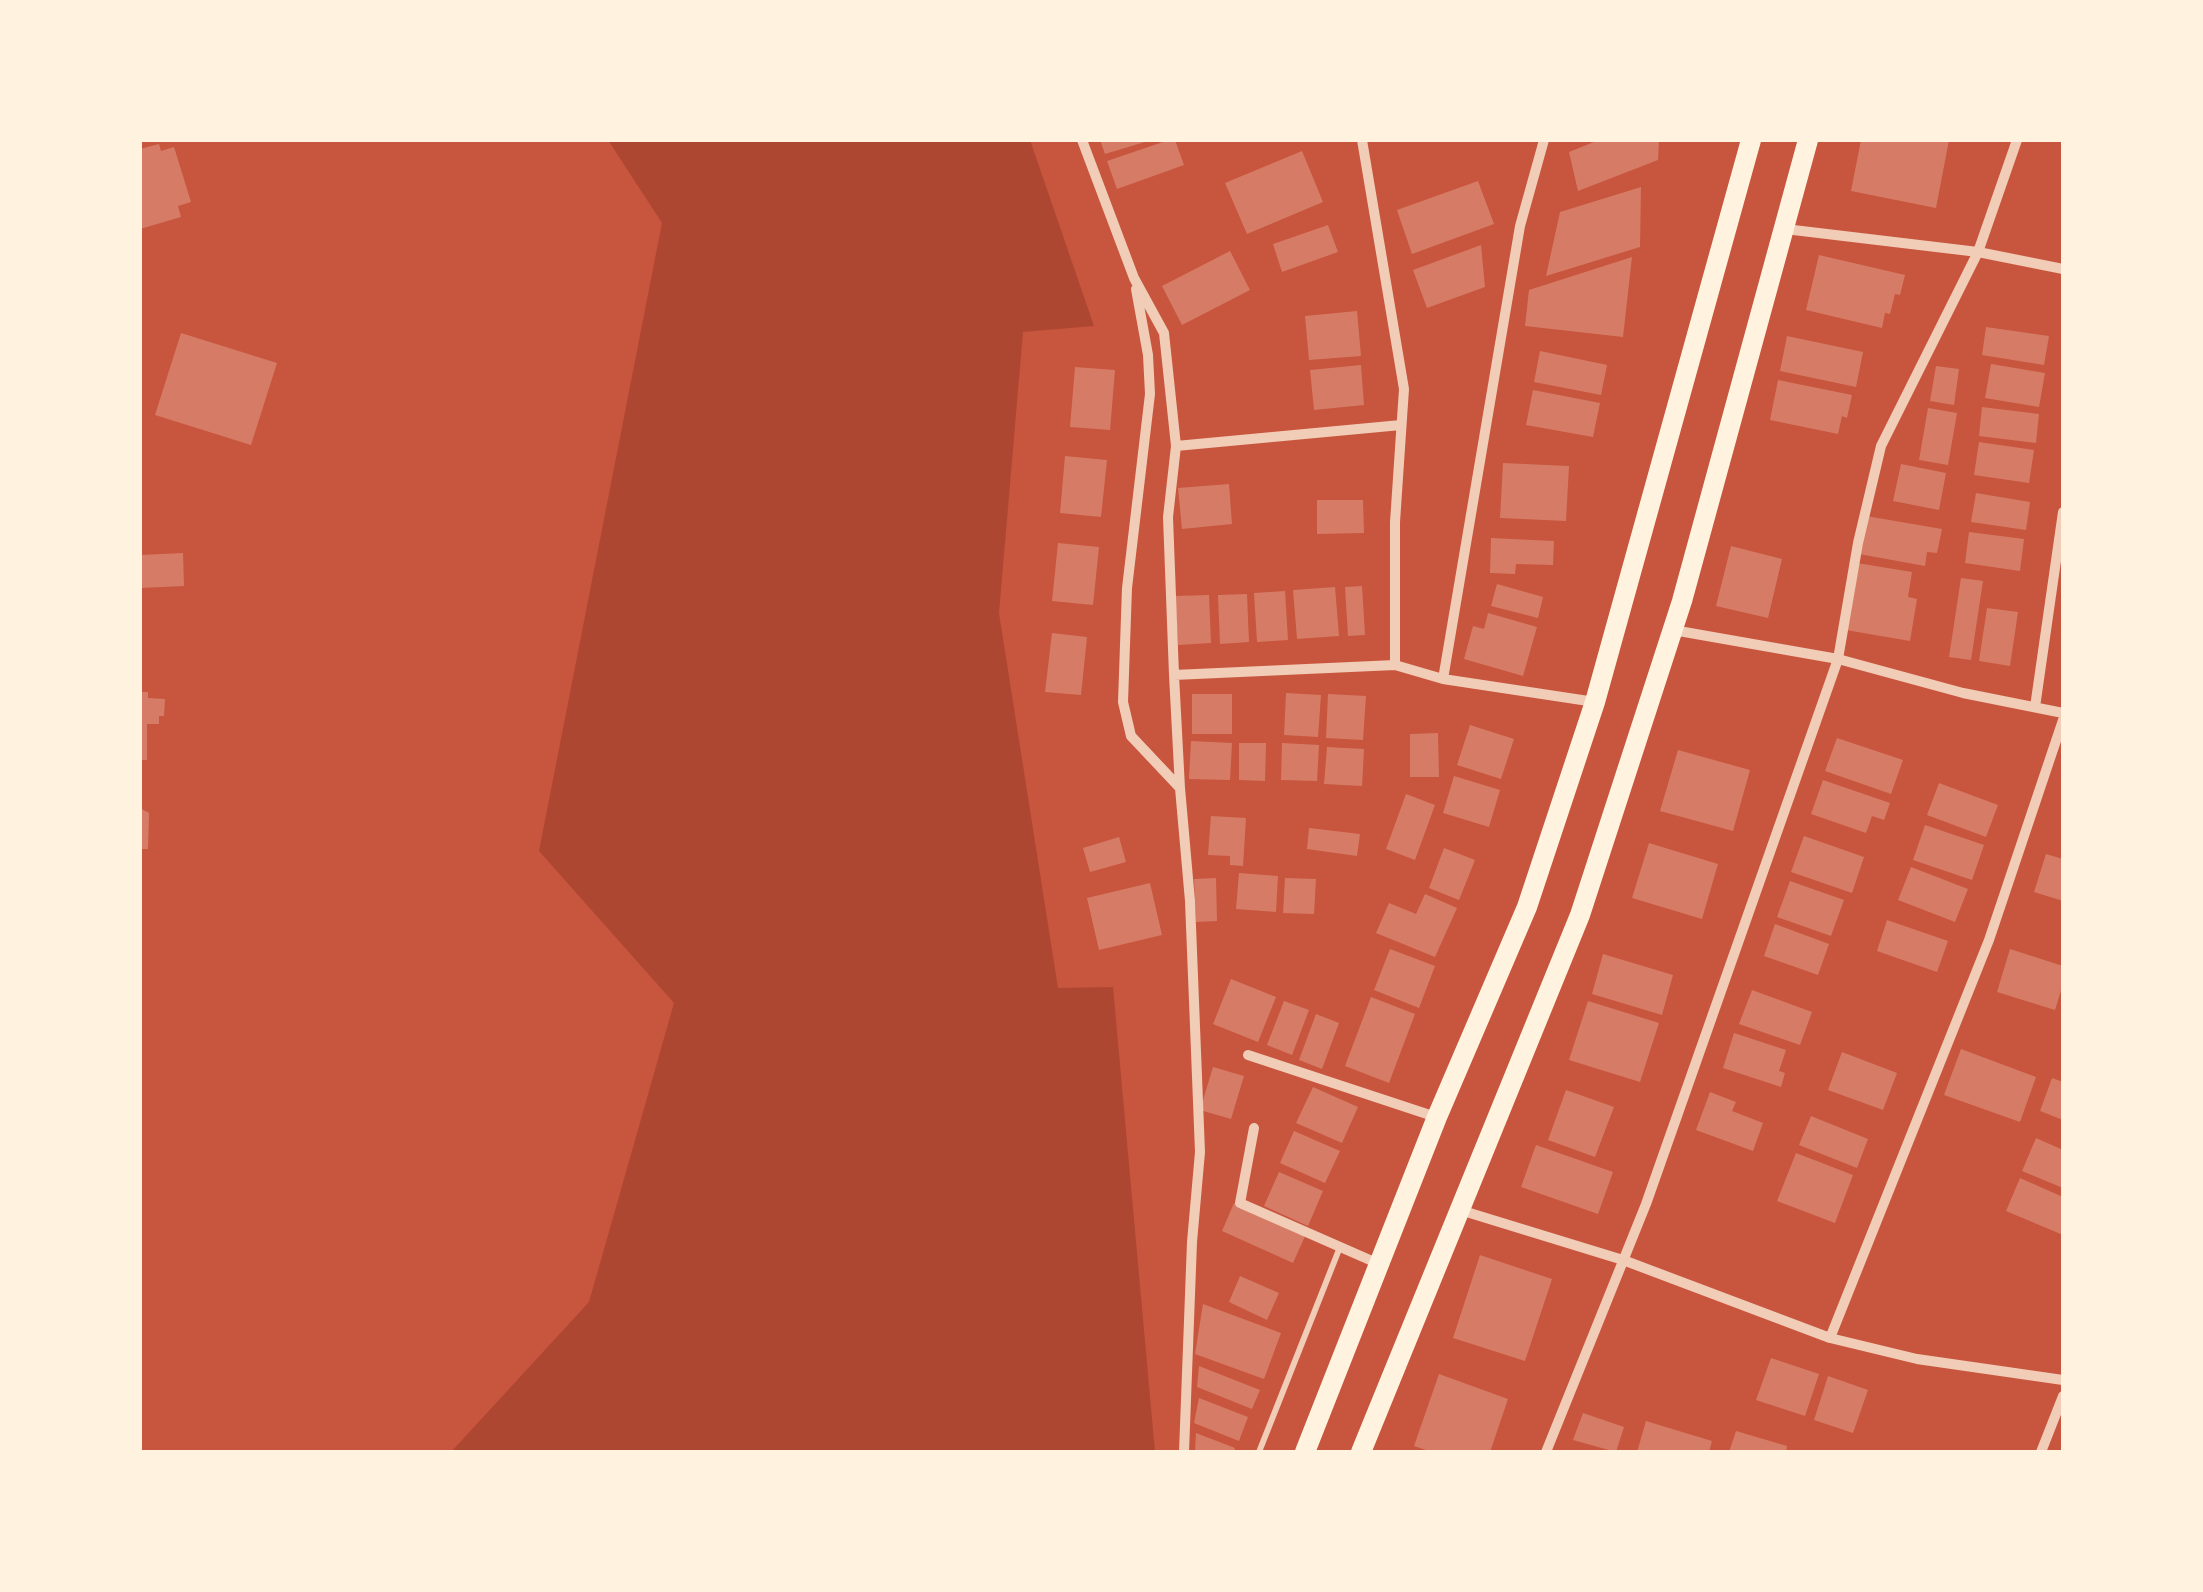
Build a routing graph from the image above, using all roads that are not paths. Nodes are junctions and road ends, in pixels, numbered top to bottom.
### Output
1 (1082, 140) edge
2 (1362, 140) edge
3 (1544, 140) edge
4 (1751, 140) edge
5 (1808, 140) edge
6 (2017, 140) edge
7 (1784, 229) junction
8 (1978, 252) junction
9 (2063, 269) edge
10 (1134, 278) junction
11 (1401, 425) junction
12 (1176, 446) junction
13 (2063, 512) edge
14 (1673, 630) junction
15 (1838, 659) junction
16 (1395, 666) junction
17 (1174, 675) junction
18 (1443, 680) junction
19 (1594, 702) junction
20 (2035, 708) junction
21 (2063, 716) edge
22 (1180, 788) junction
23 (1248, 1055) dead end
24 (1437, 1117) junction
25 (1254, 1128) dead end
26 (1460, 1210) junction
27 (1340, 1247) junction
28 (1622, 1260) junction
29 (1380, 1265) junction
30 (1830, 1338) junction
31 (2063, 1380) edge
32 (2063, 1396) edge
33 (1184, 1452) edge
34 (1258, 1452) edge
35 (1305, 1452) edge
36 (1361, 1452) edge
37 (1547, 1452) edge
38 (2041, 1452) edge

1 - 10 street
2 - 11 street
3 - 18 street
4 - 19 main road
5 - 7 main road
6 - 8 street
7 - 8 street
7 - 14 main road
8 - 9 street
8 - 15 street
10 - 12 street
10 - 22 street
11 - 12 street
11 - 16 street
12 - 17 street
13 - 20 street
14 - 15 street
14 - 26 main road
15 - 20 street
15 - 28 street
16 - 17 street
16 - 18 street
17 - 22 street
18 - 19 street
19 - 24 main road
20 - 21 street
21 - 30 street
22 - 33 street
23 - 24 street
24 - 29 main road
25 - 27 street
26 - 28 street
26 - 36 main road
27 - 29 street
27 - 34 lane
28 - 30 street
28 - 37 street
29 - 35 main road
30 - 31 street
32 - 38 street

